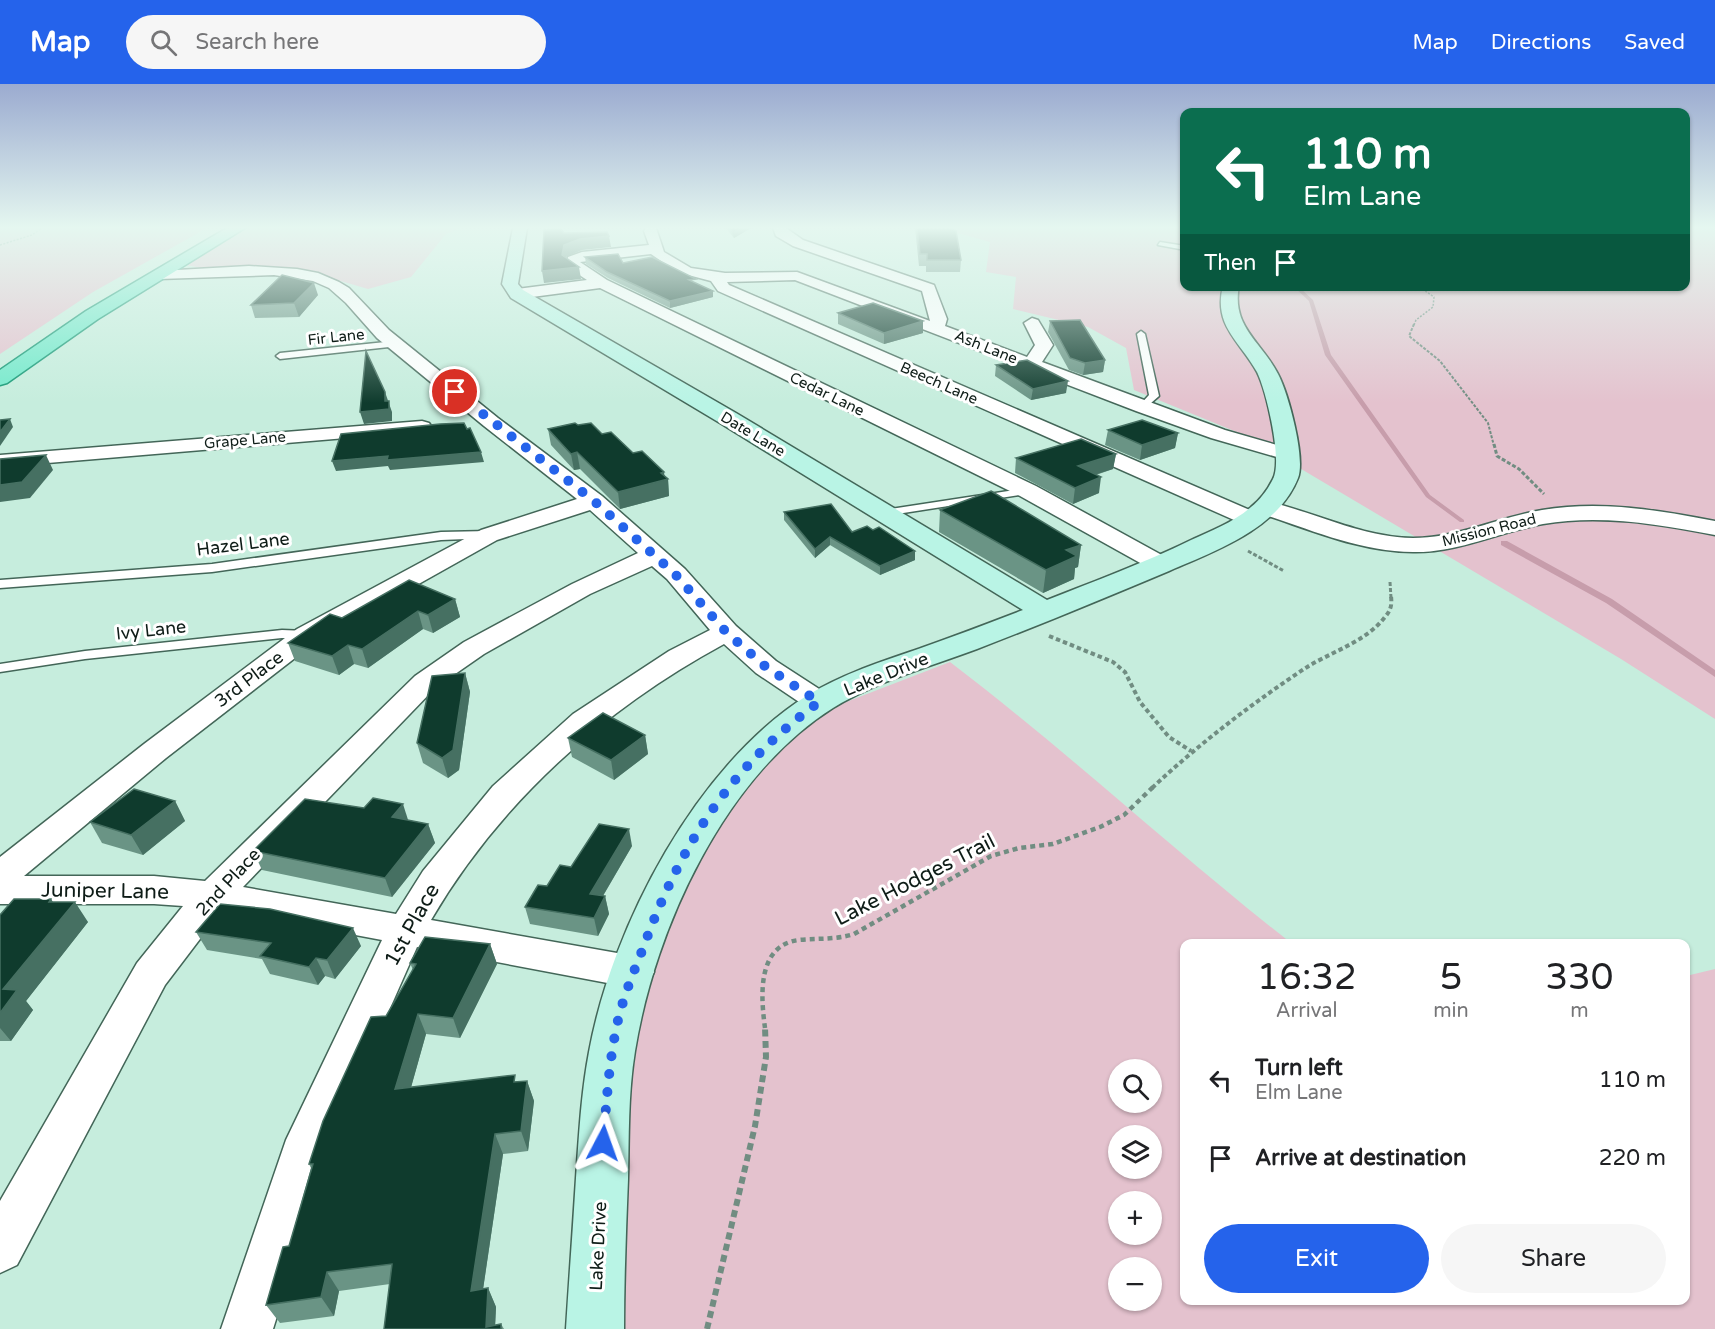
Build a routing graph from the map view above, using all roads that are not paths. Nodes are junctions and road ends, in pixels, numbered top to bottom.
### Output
1 (140, 286) edge
2 (336, 286) edge
3 (511, 286) edge
4 (578, 286) edge
5 (608, 286) edge
6 (722, 286) edge
7 (823, 286) edge
8 (923, 286) edge
9 (1229, 291) edge
10 (517, 294) junction
11 (1032, 323) dead end
12 (936, 327) junction
13 (1141, 334) dead end
14 (395, 344) junction
15 (280, 356) dead end
16 (1031, 365) junction
17 (0, 378) edge
18 (1143, 407) junction
19 (491, 422) junction
20 (468, 424) dead end
21 (445, 425) edge
22 (1287, 454) junction
23 (0, 460) edge
24 (1028, 490) junction
25 (594, 501) junction
26 (884, 513) junction
27 (1259, 514) junction
28 (1715, 528) edge
29 (489, 535) junction
30 (653, 556) junction
31 (1160, 564) junction
32 (0, 584) edge
33 (1034, 616) junction
34 (726, 632) junction
35 (307, 635) junction
36 (0, 668) edge
37 (819, 702) junction
38 (0, 876) edge
39 (0, 890) edge
40 (213, 895) junction
41 (405, 931) junction
42 (634, 972) junction
43 (0, 1248) edge
44 (247, 1329) edge
45 (595, 1329) edge

1 - 17 main road
2 - 14 street
3 - 10 street
4 - 10 street
5 - 24 street, Cedar Lane
6 - 27 street, Beech Lane
7 - 12 street, Ash Lane
8 - 12 street
9 - 22 street, Lake Drive
10 - 26 street, Date Lane
11 - 16 street
12 - 16 street, Ash Lane
13 - 18 lane
14 - 15 lane, Fir Lane
14 - 19 street
16 - 18 street, Ash Lane
18 - 22 street, Ash Lane
19 - 20 street
19 - 25 street
21 - 23 street, Grape Lane
22 - 27 street, Lake Drive
24 - 26 lane
24 - 31 street, Cedar Lane
25 - 29 street, 3rd Place
25 - 30 street
26 - 33 street, Date Lane
27 - 28 street, Mission Road
27 - 31 street, Lake Drive
29 - 32 lane, Hazel Lane
29 - 35 street, 3rd Place
30 - 34 street
30 - 40 street, 2nd Place
31 - 33 street, Lake Drive
33 - 37 street, Lake Drive
34 - 37 street
34 - 41 street, 1st Place
35 - 36 lane, Ivy Lane
35 - 38 street, 3rd Place
37 - 42 street, Lake Drive
39 - 40 street, Juniper Lane
40 - 41 street, Juniper Lane
40 - 43 street, 2nd Place
41 - 42 street, Juniper Lane
41 - 44 street, 1st Place
42 - 45 street, Lake Drive

